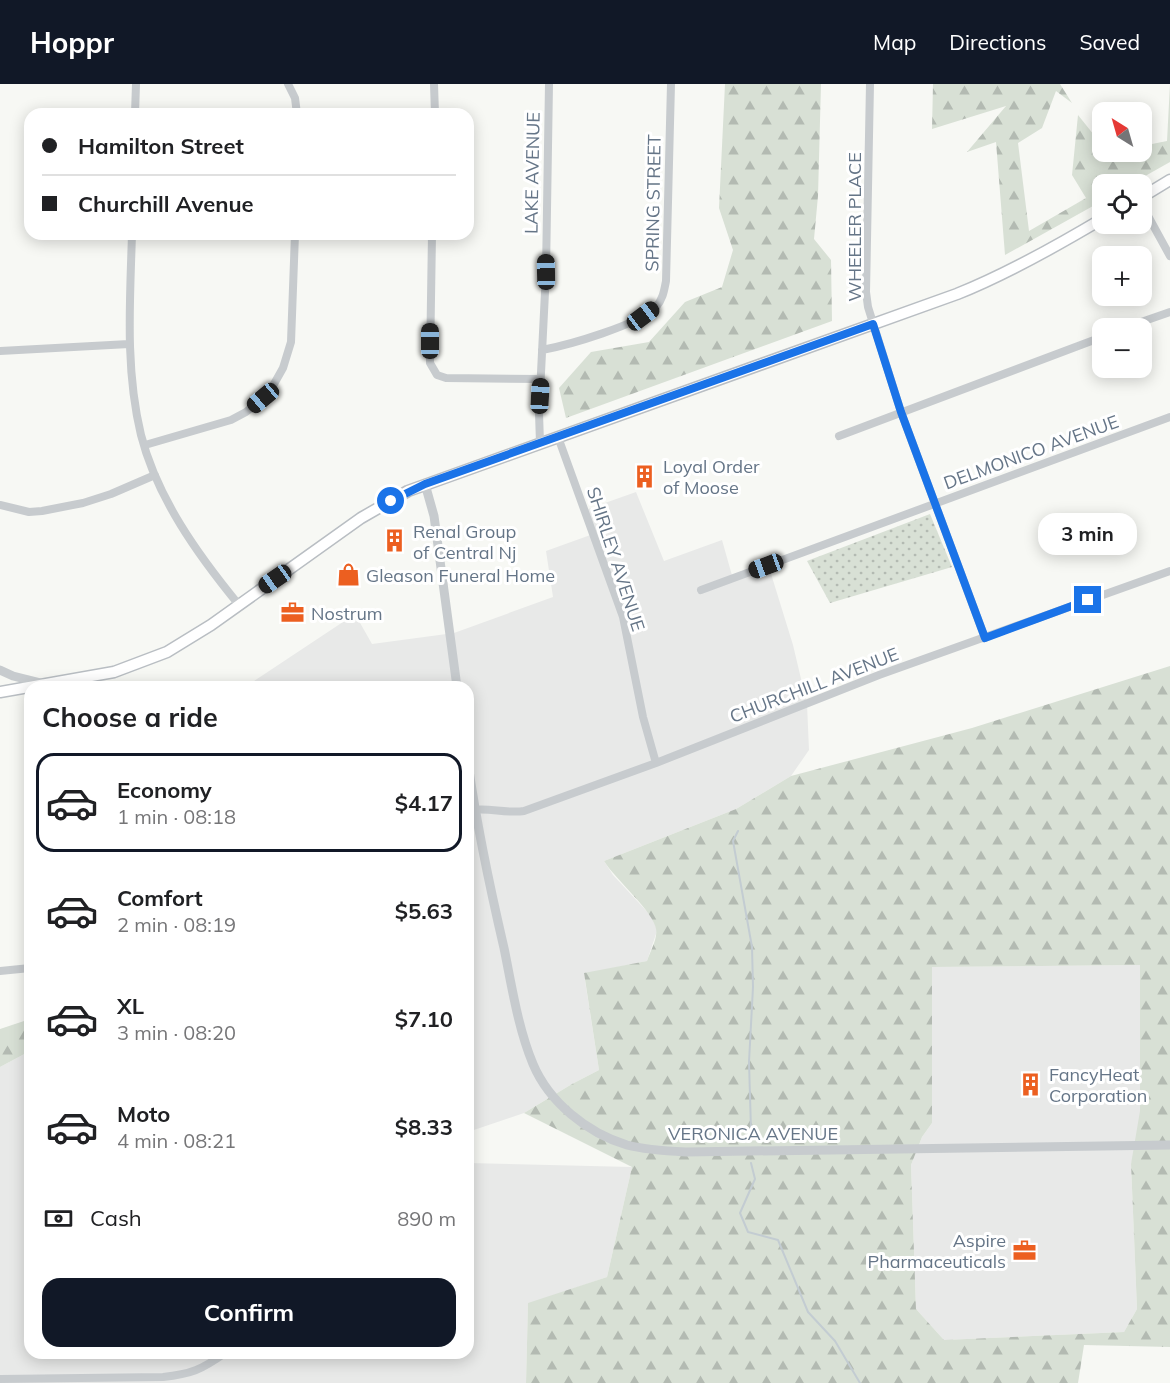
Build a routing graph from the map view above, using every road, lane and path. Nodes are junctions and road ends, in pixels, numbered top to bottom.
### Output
1 (136, 84) edge
2 (288, 84) edge
3 (434, 84) edge
4 (549, 84) edge
5 (670, 84) edge
6 (870, 84) edge
7 (135, 108) edge
8 (296, 108) edge
9 (435, 108) edge
10 (1170, 180) edge
11 (1152, 191) edge
12 (1092, 224) edge
13 (1152, 224) edge
14 (132, 240) edge
15 (295, 240) edge
16 (432, 240) edge
17 (1170, 256) edge
18 (1170, 312) edge
19 (1152, 318) edge
20 (873, 324) junction
21 (1092, 341) edge
22 (129, 344) junction
23 (542, 350) junction
24 (0, 351) edge
25 (541, 379) junction
26 (901, 412) junction
27 (1170, 417) edge
28 (839, 436) dead end
29 (558, 437) junction
30 (540, 443) junction
31 (145, 445) junction
32 (155, 475) junction
33 (425, 484) junction
34 (935, 504) junction
35 (0, 506) edge
36 (1170, 571) edge
37 (700, 590) dead end
38 (238, 605) junction
39 (985, 638) junction
40 (0, 670) edge
41 (33, 681) edge
42 (62, 681) edge
43 (456, 681) edge
44 (24, 688) edge
45 (0, 692) edge
46 (656, 763) junction
47 (474, 810) edge
48 (474, 819) edge
49 (24, 969) edge
50 (0, 971) edge
51 (1170, 1145) edge
52 (217, 1359) edge
53 (0, 1379) edge

1 - 7 street
2 - 8 street
3 - 9 street
4 - 23 street, LAKE AVENUE
5 - 23 street, SPRING STREET
6 - 20 street, WHEELER PLACE
10 - 11 main road
12 - 20 main road
13 - 17 street
14 - 22 street
15 - 31 street
16 - 25 street
18 - 19 street
20 - 26 street, WHEELER PLACE
20 - 29 main road
21 - 26 street
22 - 24 street
22 - 31 street
23 - 25 street, LAKE AVENUE
25 - 30 street, LAKE AVENUE
26 - 28 street
26 - 34 street, WHEELER PLACE
27 - 34 street, DELMONICO AVENUE
29 - 30 main road
29 - 46 street, SHIRLEY AVENUE
30 - 33 main road
31 - 32 street
32 - 35 street
32 - 38 street
33 - 38 main road
33 - 43 street
34 - 37 street, DELMONICO AVENUE
34 - 39 street, WHEELER PLACE
36 - 39 street, CHURCHILL AVENUE
38 - 42 main road
39 - 46 street, CHURCHILL AVENUE
40 - 41 street
44 - 45 main road
46 - 47 street, CHURCHILL AVENUE
48 - 51 street, VERONICA AVENUE
49 - 50 street
52 - 53 street

